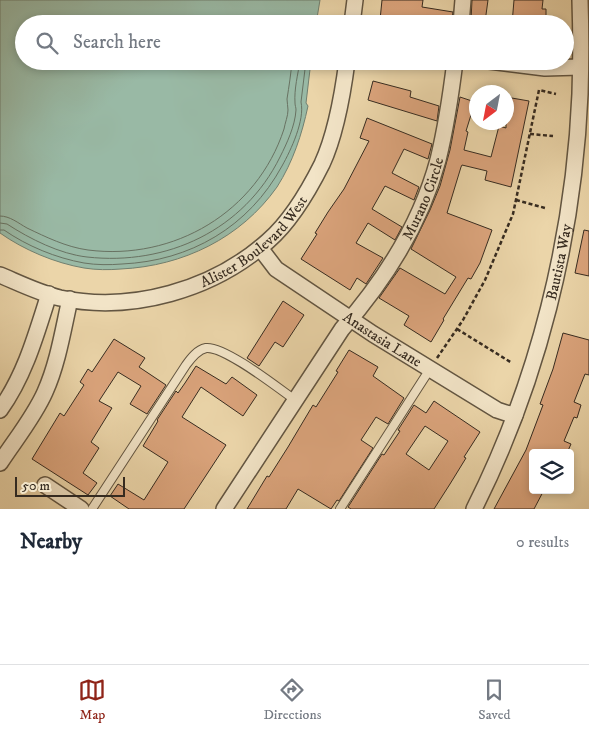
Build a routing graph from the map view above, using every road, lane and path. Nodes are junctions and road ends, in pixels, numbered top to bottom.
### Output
1 (355, 0) edge
2 (463, 0) edge
3 (580, 0) edge
4 (353, 15) edge
5 (462, 15) edge
6 (574, 68) edge
7 (580, 68) junction
8 (345, 70) edge
9 (454, 70) edge
10 (556, 94) dead end
11 (530, 134) junction
12 (554, 136) dead end
13 (516, 200) junction
14 (545, 208) dead end
15 (260, 248) junction
16 (0, 274) edge
17 (59, 297) junction
18 (351, 319) junction
19 (456, 329) junction
20 (433, 364) junction
21 (512, 364) dead end
22 (295, 400) junction
23 (0, 410) edge
24 (515, 415) junction
25 (0, 463) edge
26 (45, 485) dead end
27 (82, 509) edge
28 (92, 509) edge
29 (224, 509) edge
30 (340, 509) edge
31 (474, 509) edge

1 - 4 street
2 - 5 street
3 - 7 street, Bautista Way
6 - 7 street
7 - 24 street, Bautista Way
8 - 15 street, Alister Boulevard West
9 - 18 street, Murano Circle
10 - 11 path
11 - 12 path
11 - 13 path
13 - 14 path
13 - 19 path
15 - 17 street, Alister Boulevard West
15 - 18 street, Anastasia Lane
16 - 17 street, Alister Boulevard West
17 - 23 street
17 - 25 street
18 - 20 street, Anastasia Lane
18 - 22 street, Murano Circle
19 - 20 path
19 - 21 path
20 - 24 street, Anastasia Lane
20 - 30 lane
22 - 28 lane
22 - 29 street, Murano Circle
24 - 31 street, Bautista Way
26 - 27 street

